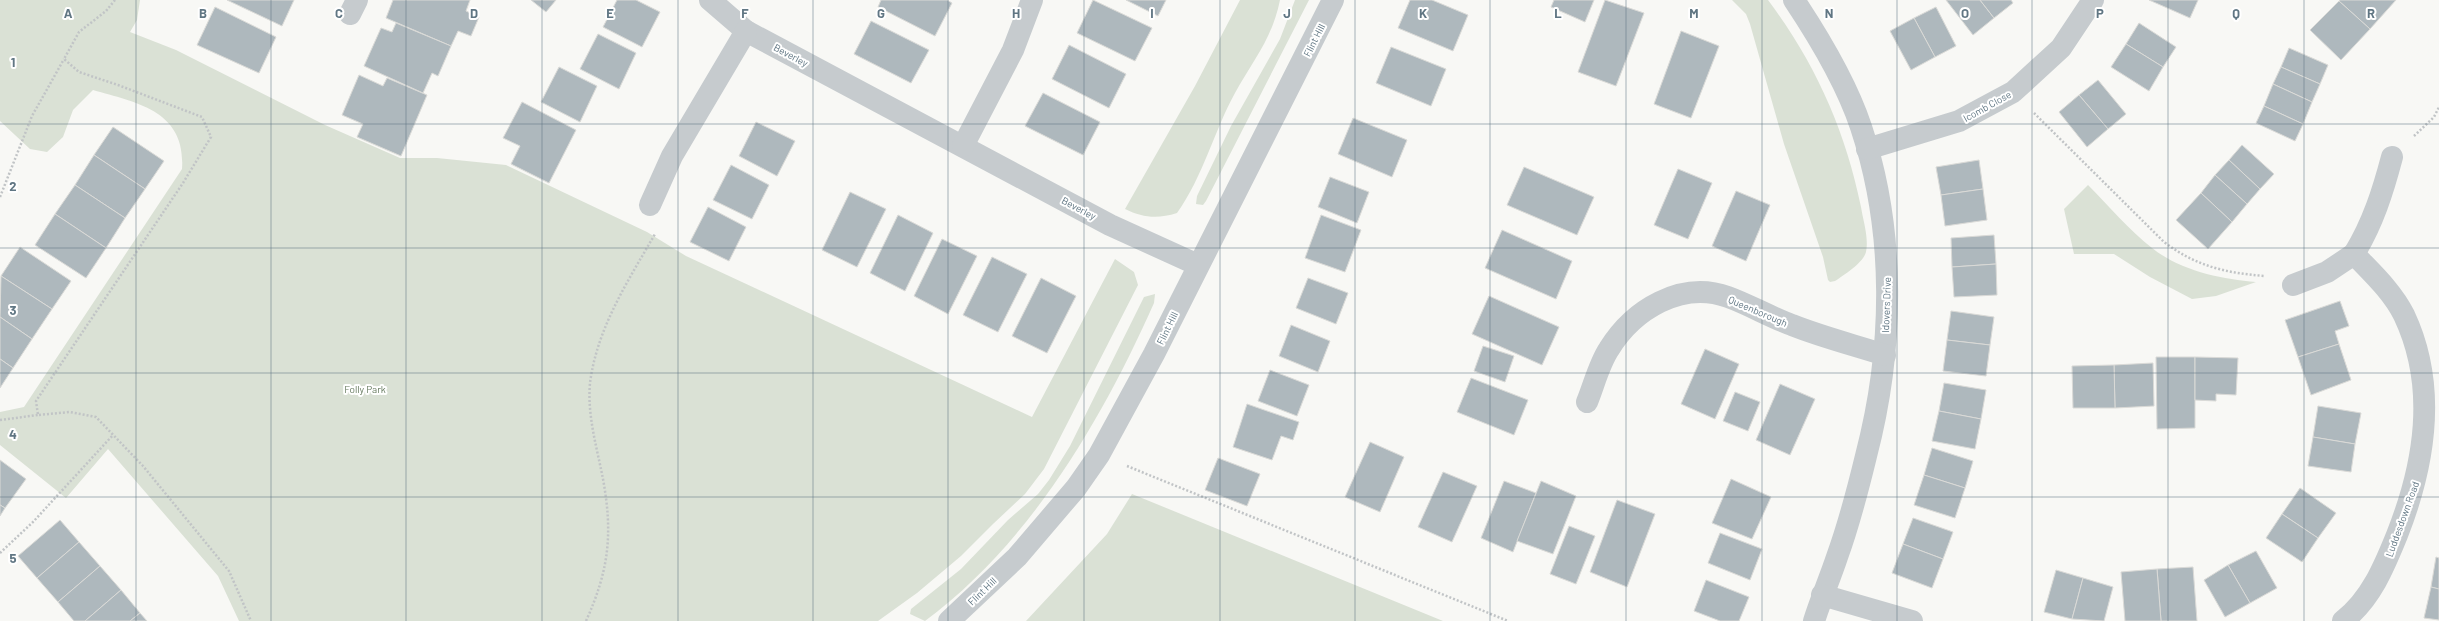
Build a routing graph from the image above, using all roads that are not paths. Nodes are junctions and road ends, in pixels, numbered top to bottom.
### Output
1 (710, 0) edge
2 (1032, 0) edge
3 (1333, 0) edge
4 (1794, 0) edge
5 (2093, 0) edge
6 (746, 32) junction
7 (963, 146) junction
8 (1868, 149) junction
9 (2392, 157) road end
10 (650, 205) road end
11 (2354, 254) junction
12 (1198, 266) junction
13 (2292, 285) dead end
14 (1885, 355) junction
15 (1587, 402) dead end
16 (1822, 595) junction
17 (949, 621) edge
18 (1814, 621) edge
19 (1912, 621) edge
20 (2343, 621) edge

1 - 6 street, Beverley
2 - 7 street
3 - 12 street, Flint Hill
4 - 8 street, Idovers Drive
5 - 8 street, Icomb Close
6 - 7 street, Beverley
6 - 10 street
7 - 12 street, Beverley
8 - 14 street, Idovers Drive
9 - 11 street
11 - 13 street
11 - 20 street, Luddesdown Road
12 - 17 street, Flint Hill
14 - 15 street, Queenborough
14 - 16 street, Idovers Drive
16 - 18 street, Idovers Drive
16 - 19 street

